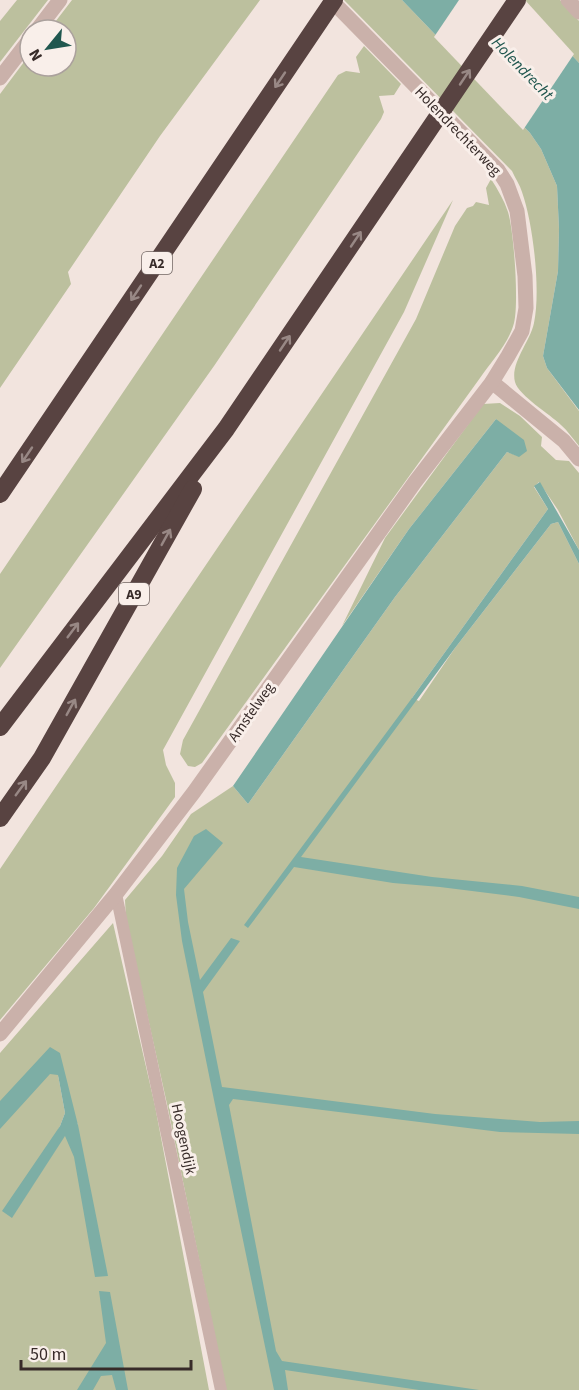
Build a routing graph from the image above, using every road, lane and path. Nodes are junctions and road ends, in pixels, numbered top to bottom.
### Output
1 (60, 0) edge
2 (332, 0) edge
3 (517, 0) edge
4 (568, 0) edge
5 (579, 12) edge
6 (46, 18) edge
7 (18, 55) edge
8 (0, 78) edge
9 (492, 382) junction
10 (226, 429) junction
11 (579, 459) edge
12 (0, 494) edge
13 (0, 727) edge
14 (0, 818) edge
15 (116, 894) junction
16 (0, 1034) edge
17 (221, 1390) edge

1 - 6 street
2 - 9 street, Holendrechterweg
2 -> 12 highway, A2
10 -> 3 highway
4 - 5 street
7 - 8 street
9 - 11 street
9 - 15 street, Amstelweg
13 -> 10 highway
14 -> 10 highway, A9
15 - 16 street, Amstelweg
15 - 17 lane, Hoogendijk

